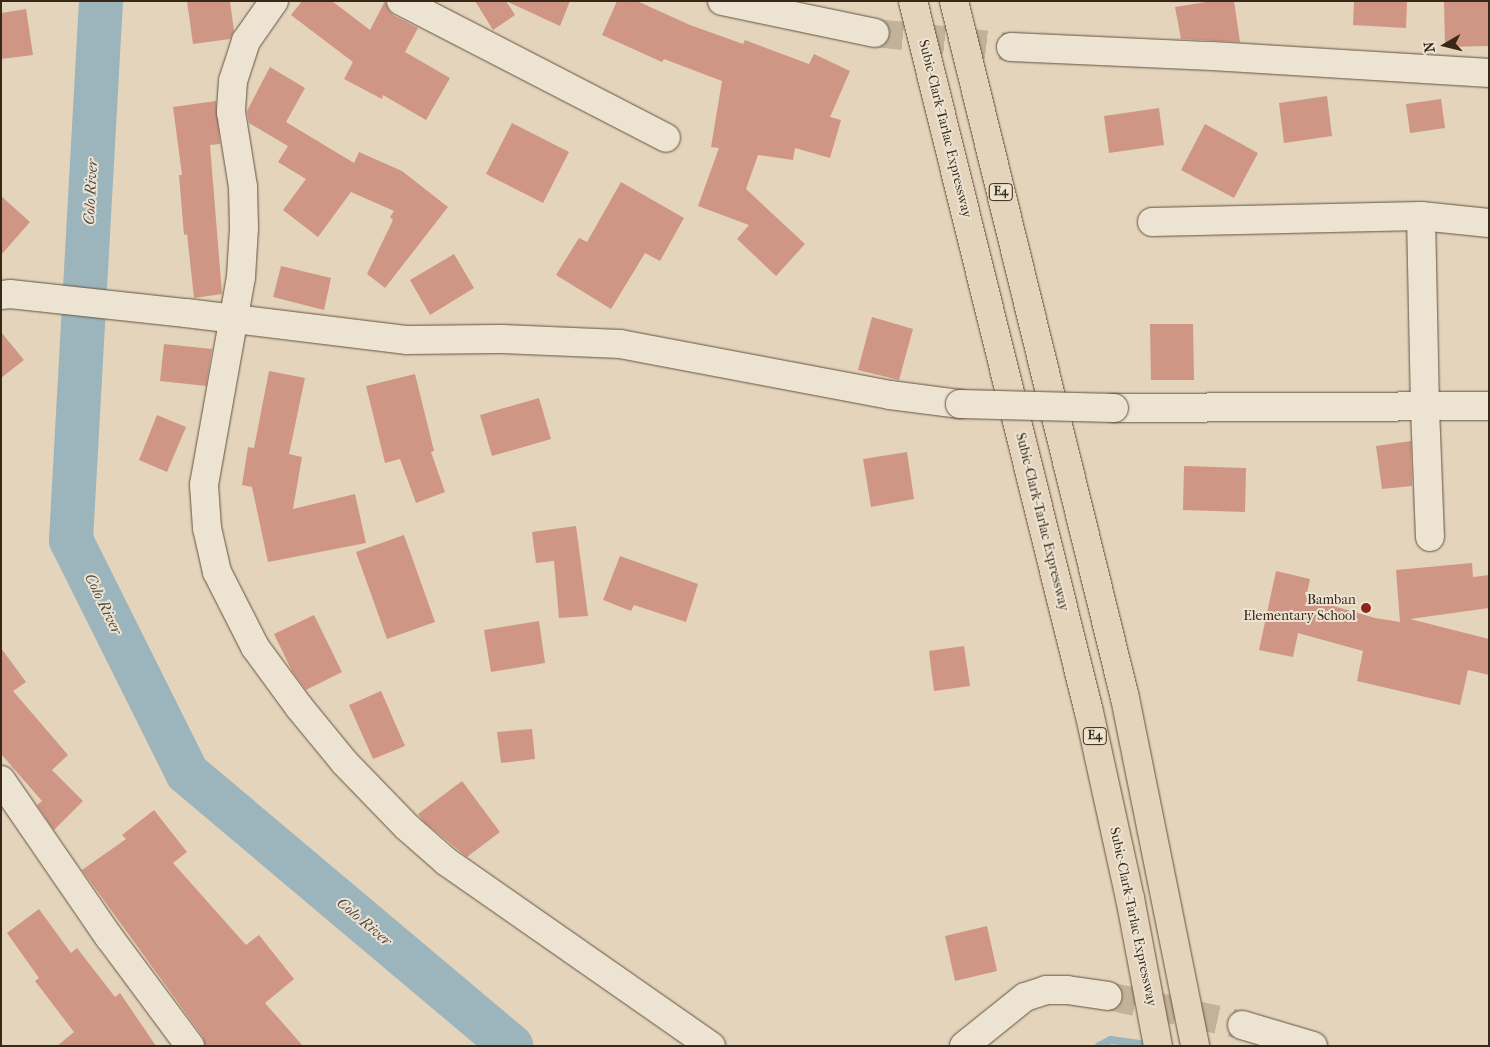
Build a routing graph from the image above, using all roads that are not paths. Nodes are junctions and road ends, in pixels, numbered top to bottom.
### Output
1 (274, 1) edge
2 (401, 1) edge
3 (722, 1) edge
4 (913, 1) edge
5 (954, 1) edge
6 (875, 33) tunnel mouth
7 (1011, 47) tunnel mouth
8 (1489, 73) edge
9 (666, 138) dead end
10 (1421, 216) junction
11 (1152, 222) dead end
12 (1489, 223) edge
13 (6, 294) edge
14 (233, 321) junction
15 (1489, 406) edge
16 (1425, 408) junction
17 (1430, 537) dead end
18 (1, 780) edge
19 (1108, 996) tunnel mouth
20 (1242, 1024) tunnel mouth
21 (190, 1046) edge
22 (711, 1046) edge
23 (964, 1046) edge
24 (1158, 1046) edge
25 (1195, 1046) edge
26 (1313, 1046) edge

1 - 14 street
2 - 9 street
3 - 6 street
4 - 24 highway, Subic-Clark-Tarlac Expressway / E4
5 - 25 highway, E4
7 - 8 street
10 - 11 street
10 - 12 street
10 - 16 street
13 - 14 street
14 - 16 street, bridge
14 - 22 street
15 - 16 street
16 - 17 street
18 - 21 street
19 - 23 street
20 - 26 street

